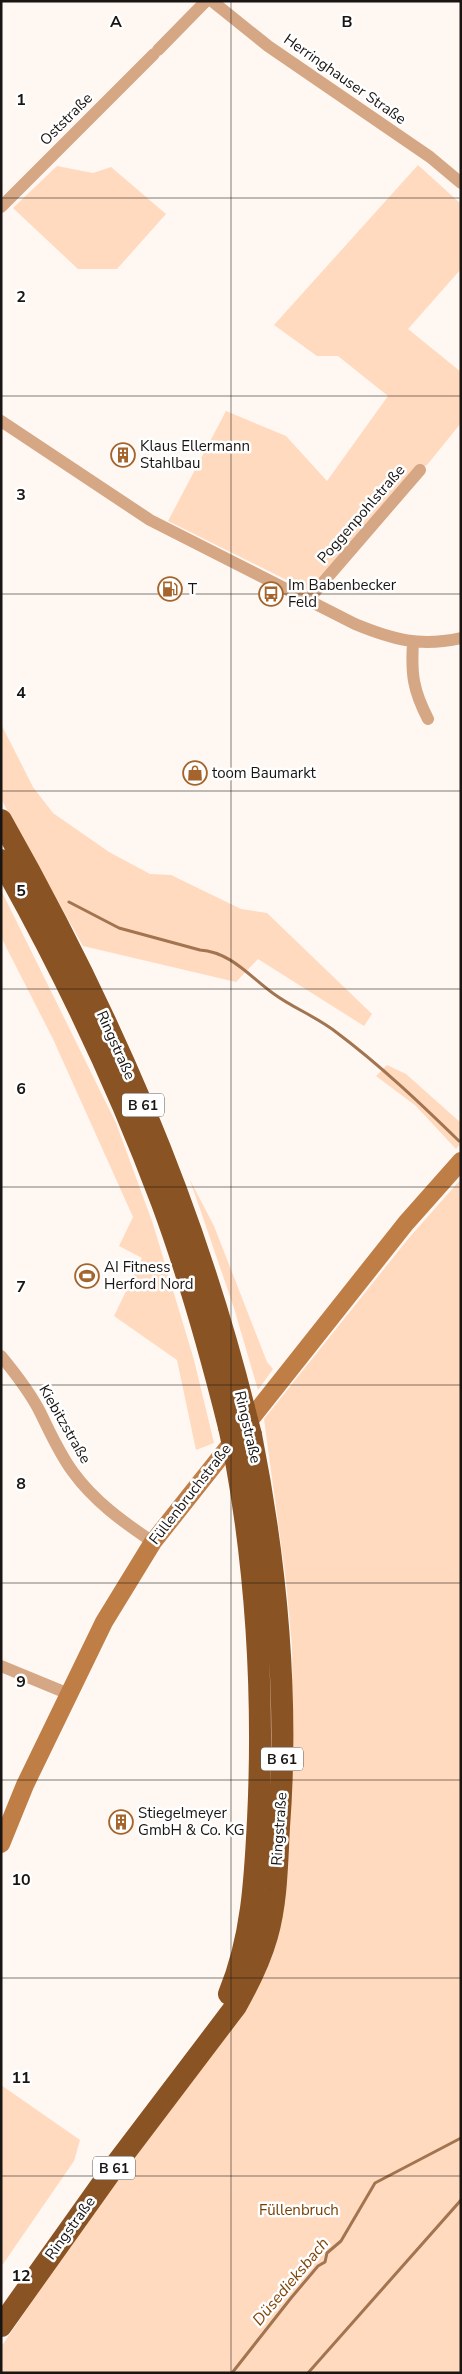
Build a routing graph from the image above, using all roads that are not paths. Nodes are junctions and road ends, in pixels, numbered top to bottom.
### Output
1 (206, 1) edge
2 (212, 1) edge
3 (461, 183) edge
4 (1, 207) edge
5 (1, 422) edge
6 (420, 470) dead end
7 (307, 601) junction
8 (461, 638) edge
9 (413, 642) junction
10 (428, 719) dead end
11 (1, 820) edge
12 (1, 860) edge
13 (461, 1161) edge
14 (1, 1356) edge
15 (153, 1542) junction
16 (1, 1666) edge
17 (69, 1694) junction
18 (1, 1844) edge
19 (195, 2060) junction
20 (1, 2326) edge

1 - 4 street, Oststraße
2 - 3 street, Herringhauser Straße
5 - 7 street
6 - 7 street, Poggenpohlstraße
7 - 9 street
8 - 9 street
9 - 10 street
11 - 19 highway, Ringstraße / B 61, bridge
12 - 19 highway, Ringstraße / B 61, bridge
13 - 15 street, Füllenbruchstraße
14 - 15 street, Kiebitzstraße
15 - 17 street, Füllenbruchstraße
16 - 17 street
17 - 18 street, Füllenbruchstraße
19 - 20 highway, Ringstraße / B 61

